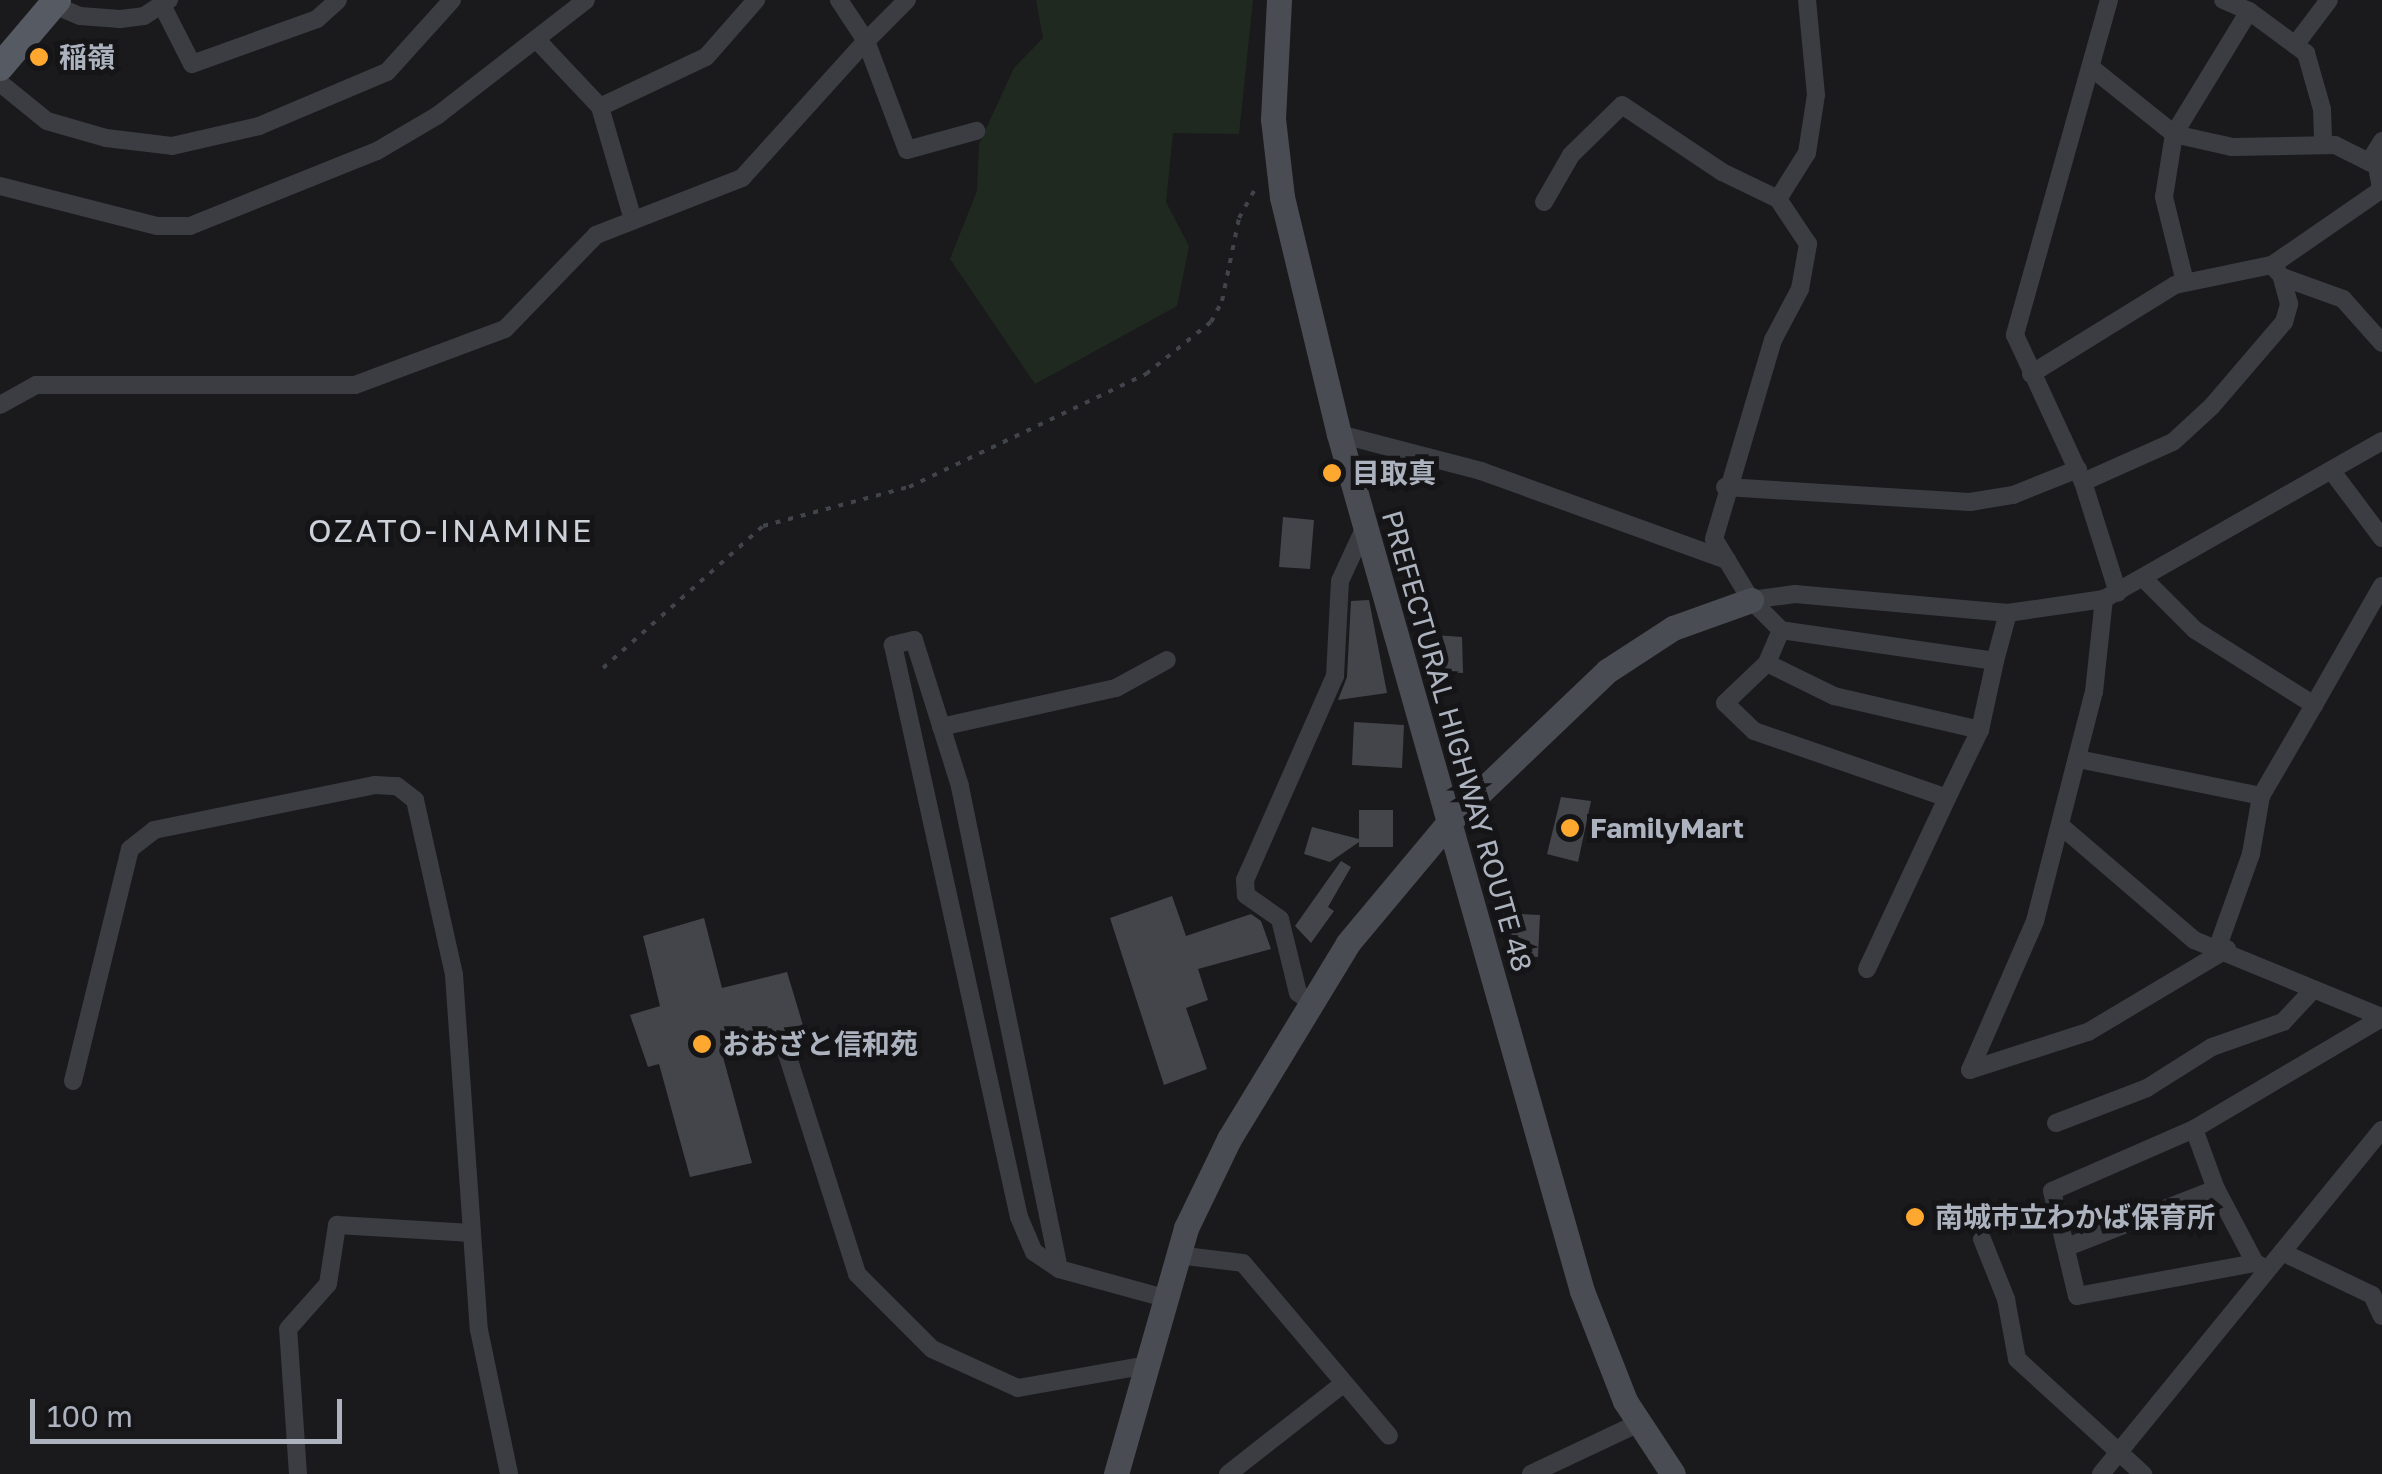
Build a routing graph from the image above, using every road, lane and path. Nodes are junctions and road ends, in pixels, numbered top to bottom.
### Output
1 (338, 0) edge
2 (452, 0) edge
3 (586, 0) edge
4 (756, 0) edge
5 (838, 0) edge
6 (907, 0) edge
7 (1278, 0) edge
8 (1806, 0) edge
9 (2109, 0) edge
10 (2223, 0) edge
11 (2329, 0) edge
12 (55, 2) edge
13 (166, 2) edge
14 (2249, 11) junction
15 (536, 39) junction
16 (866, 40) junction
17 (2295, 45) junction
18 (0, 67) edge
19 (2093, 69) junction
20 (0, 83) edge
21 (600, 108) junction
22 (976, 132) dead end
23 (2174, 134) junction
24 (2382, 140) edge
25 (2323, 145) junction
26 (1277, 156) junction
27 (2369, 162) junction
28 (0, 186) edge
29 (2382, 189) edge
30 (1778, 198) junction
31 (1544, 202) dead end
32 (633, 220) junction
33 (2277, 271) junction
34 (2185, 282) junction
35 (2382, 343) edge
36 (2031, 374) junction
37 (0, 404) edge
38 (1339, 434) junction
39 (2382, 441) edge
40 (2331, 470) junction
41 (2081, 475) junction
42 (1724, 487) junction
43 (1365, 527) junction
44 (2382, 538) edge
45 (1727, 560) junction
46 (2144, 580) junction
47 (2382, 586) edge
48 (2111, 596) junction
49 (1751, 600) junction
50 (2008, 613) junction
51 (1782, 630) junction
52 (1167, 660) dead end
53 (1995, 661) junction
54 (1767, 662) junction
55 (603, 668) dead end
56 (2314, 705) junction
57 (941, 727) junction
58 (1980, 730) junction
59 (2078, 759) junction
60 (2262, 796) junction
61 (1947, 798) junction
62 (1449, 822) junction
63 (2061, 826) junction
64 (2222, 948) junction
65 (1868, 969) dead end
66 (2311, 992) junction
67 (1312, 1003) junction
68 (2382, 1018) edge
69 (786, 1050) dead end
70 (73, 1081) dead end
71 (2056, 1123) dead end
72 (2194, 1129) junction
73 (2382, 1130) edge
74 (2216, 1189) junction
75 (472, 1232) junction
76 (1982, 1240) dead end
77 (2067, 1247) junction
78 (2282, 1252) junction
79 (1177, 1256) junction
80 (2261, 1266) junction
81 (1059, 1269) junction
82 (1164, 1298) junction
83 (2382, 1316) edge
84 (1147, 1365) junction
85 (1344, 1382) junction
86 (1637, 1424) junction
87 (1389, 1436) dead end
88 (2118, 1454) junction
89 (298, 1474) edge
90 (509, 1474) edge
91 (1116, 1474) edge
92 (1228, 1474) edge
93 (1531, 1474) edge
94 (1673, 1474) edge
95 (2101, 1474) edge
96 (2142, 1474) edge

1 - 13 street
2 - 20 street
3 - 15 street
4 - 21 street
5 - 16 street
6 - 16 street
7 - 26 main road, PREFECTURAL HIGHWAY ROUTE 48
8 - 30 street
9 - 19 street
10 - 14 street
11 - 17 street
12 - 13 street
12 - 18 main road
14 - 17 street
14 - 23 street
15 - 21 street
15 - 28 street
16 - 22 street
16 - 32 street
17 - 25 street
19 - 23 street
19 - 36 street
21 - 32 street
23 - 25 street
23 - 34 street
24 - 27 street
25 - 27 street
26 - 38 main road, PREFECTURAL HIGHWAY ROUTE 48
26 - 55 path
27 - 29 street
29 - 33 street
30 - 31 street
30 - 42 street
32 - 37 street
33 - 34 street
33 - 35 street
33 - 41 street
34 - 36 street
36 - 41 street
38 - 43 main road, PREFECTURAL HIGHWAY ROUTE 48
38 - 45 street
39 - 40 street
40 - 44 street
40 - 46 street
41 - 42 street
41 - 48 street
42 - 45 street
43 - 62 main road, PREFECTURAL HIGHWAY ROUTE 48
43 - 67 street
45 - 49 street
46 - 48 street
46 - 56 street
47 - 56 street
48 - 50 street
48 - 59 street
49 - 50 street
49 - 51 street
49 - 62 main road
50 - 53 street
51 - 53 street
51 - 54 street
52 - 57 street
53 - 58 street
54 - 58 street
54 - 61 street
56 - 60 street
57 - 81 street
57 - 81 street
58 - 61 street
59 - 60 street
59 - 63 street
60 - 64 street
61 - 65 street
62 - 67 main road
62 - 86 main road, PREFECTURAL HIGHWAY ROUTE 48
63 - 64 street
63 - 64 street
64 - 66 street
66 - 68 street
66 - 71 street
67 - 79 main road
68 - 72 street
69 - 84 street
70 - 75 street
72 - 74 street
72 - 77 street
73 - 78 street
74 - 77 street
74 - 80 street
75 - 89 street
75 - 90 street
76 - 88 street
77 - 80 street
78 - 80 street
78 - 83 street
79 - 82 main road
79 - 85 street
80 - 88 street
81 - 82 street
82 - 84 main road
84 - 91 main road
85 - 87 street
85 - 92 street
86 - 93 street
86 - 94 main road, PREFECTURAL HIGHWAY ROUTE 48
88 - 95 street
88 - 96 street

